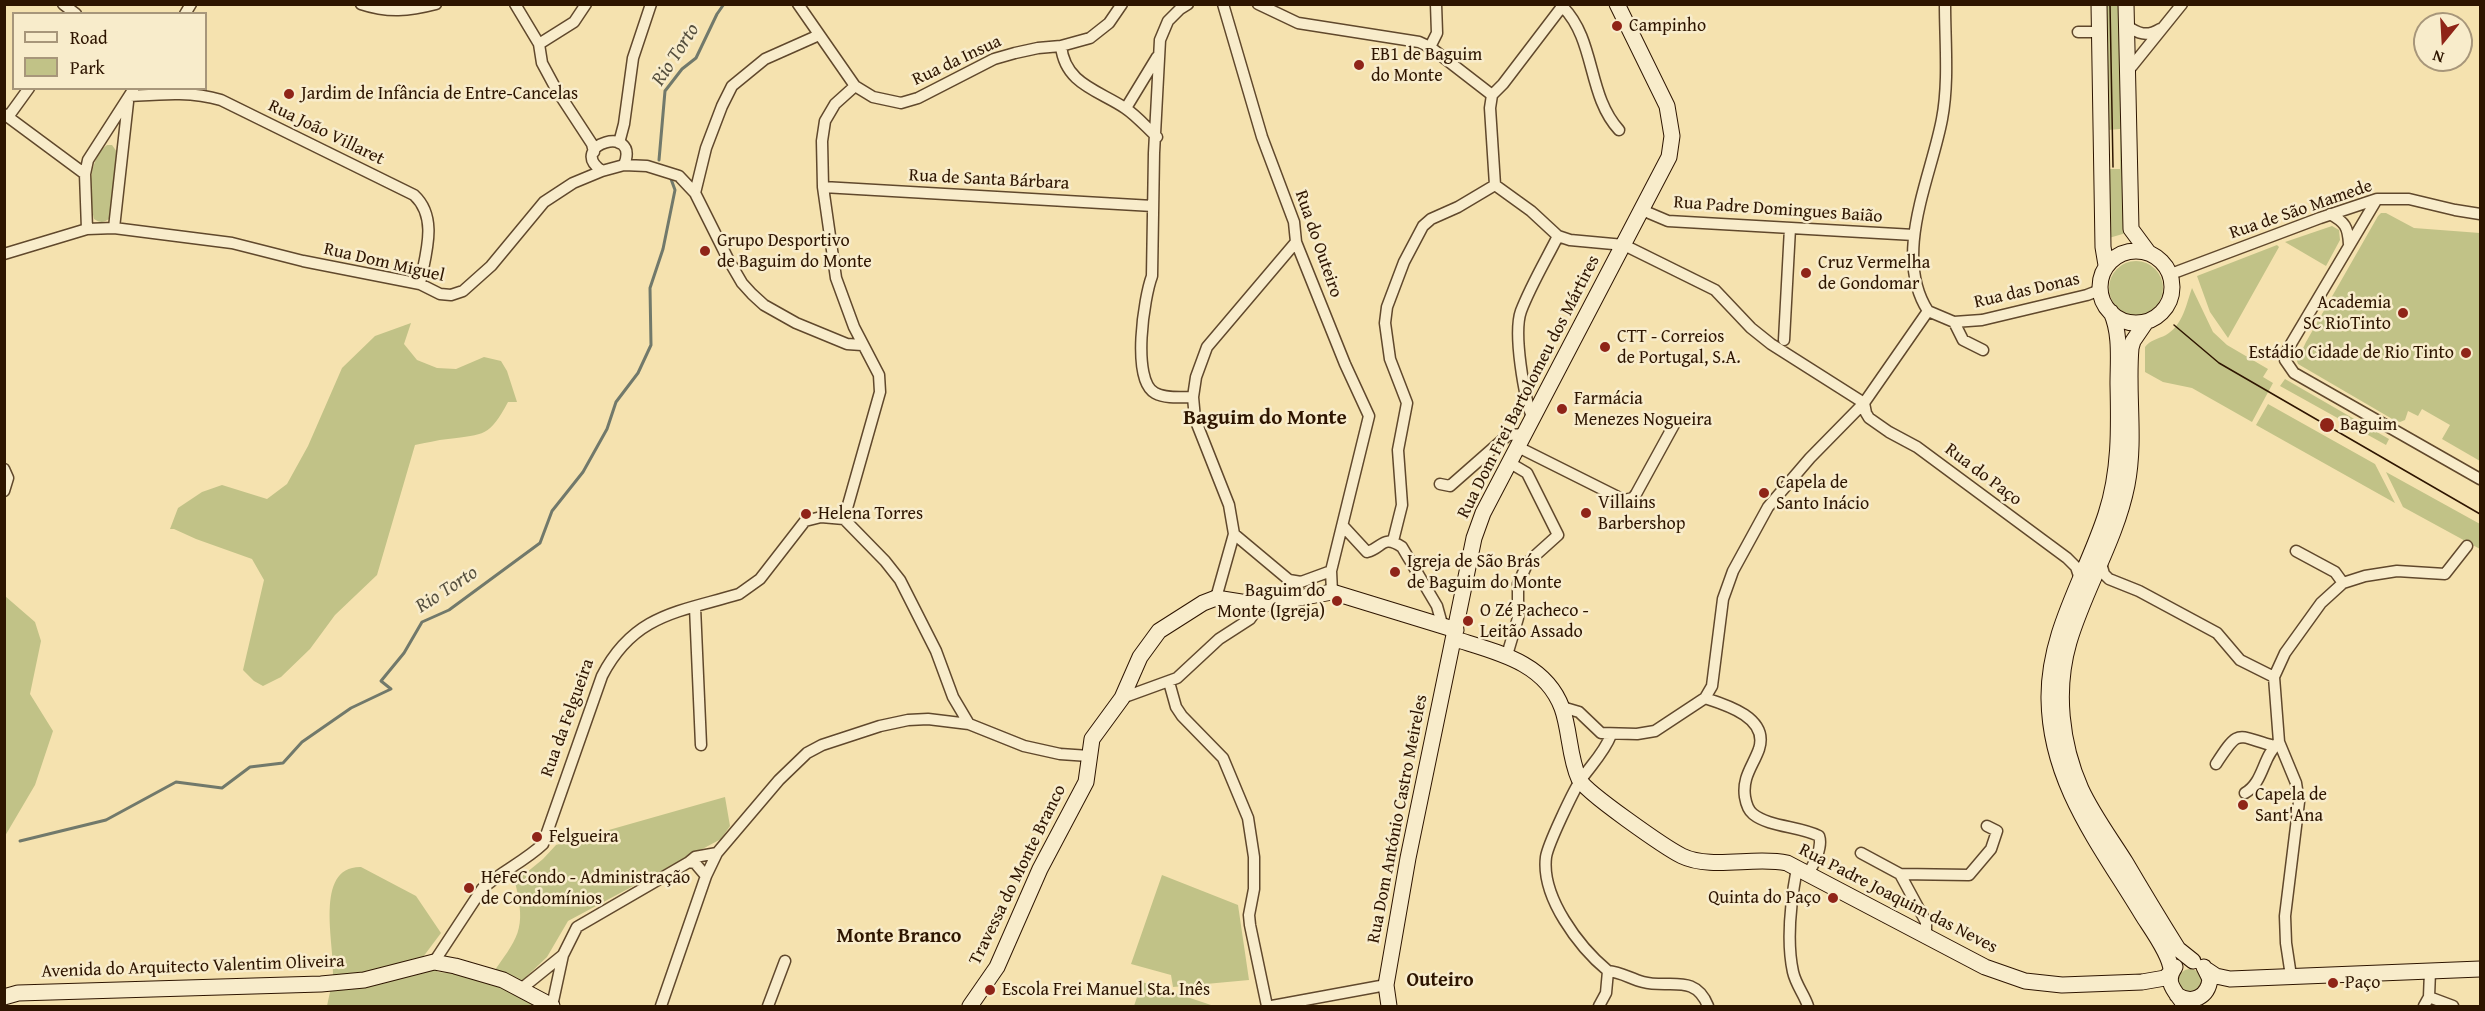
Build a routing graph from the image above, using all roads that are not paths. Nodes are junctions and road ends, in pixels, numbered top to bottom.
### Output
1 (361, 4) edge
2 (436, 4) edge
3 (515, 4) edge
4 (586, 4) edge
5 (651, 4) edge
6 (798, 4) edge
7 (1122, 4) edge
8 (1188, 4) edge
9 (1223, 4) edge
10 (1258, 4) edge
11 (1436, 4) edge
12 (1617, 4) edge
13 (1945, 4) edge
14 (2099, 4) edge
15 (2126, 4) edge
16 (2182, 4) edge
17 (1564, 6) edge
18 (2165, 25) junction
19 (2126, 26) junction
20 (2078, 32) dead end
21 (2099, 32) junction
22 (819, 35) junction
23 (539, 44) junction
24 (1061, 46) junction
25 (1430, 46) junction
26 (1158, 56) junction
27 (2128, 71) junction
28 (855, 86) junction
29 (27, 90) edge
30 (132, 92) edge
31 (1492, 94) junction
32 (1126, 108) junction
33 (6, 116) edge
34 (1619, 130) dead end
35 (103, 136) junction
36 (1157, 137) junction
37 (619, 143) junction
38 (122, 144) junction
39 (594, 152) junction
40 (624, 165) junction
41 (602, 171) junction
42 (85, 174) junction
43 (1495, 185) junction
44 (824, 188) junction
45 (695, 193) junction
46 (2377, 199) junction
47 (1153, 206) junction
48 (1642, 210) junction
49 (2481, 213) edge
50 (2330, 214) junction
51 (114, 228) junction
52 (1790, 228) junction
53 (87, 229) junction
54 (1914, 235) junction
55 (1558, 236) junction
56 (1296, 242) junction
57 (2349, 244) junction
58 (1624, 245) junction
59 (2148, 252) junction
60 (4, 254) edge
61 (2106, 266) junction
62 (2171, 274) junction
63 (420, 284) junction
64 (2100, 290) junction
65 (1928, 311) junction
66 (2110, 312) junction
67 (1954, 322) junction
68 (2146, 322) junction
69 (1784, 340) dead end
70 (862, 345) junction
71 (1983, 350) dead end
72 (1192, 397) junction
73 (1864, 403) junction
74 (1533, 420) junction
75 (1676, 421) dead end
76 (1522, 440) junction
77 (1509, 463) junction
78 (4, 469) edge
79 (2481, 479) edge
80 (1440, 484) dead end
81 (4, 491) edge
82 (844, 519) junction
83 (1343, 526) junction
84 (1234, 534) junction
85 (1393, 542) junction
86 (2468, 546) dead end
87 (2296, 551) dead end
88 (2101, 563) junction
89 (1331, 571) junction
90 (2080, 579) junction
91 (2343, 583) junction
92 (1332, 592) junction
93 (1216, 598) junction
94 (1260, 605) junction
95 (694, 607) junction
96 (1451, 631) junction
97 (1507, 655) junction
98 (2274, 677) junction
99 (1169, 682) junction
100 (1122, 698) junction
101 (1704, 698) junction
102 (1562, 707) junction
103 (969, 724) junction
104 (1611, 735) junction
105 (2276, 744) junction
106 (701, 746) dead end
107 (1089, 756) junction
108 (2216, 764) dead end
109 (1580, 781) junction
110 (2245, 793) dead end
111 (1988, 826) dead end
112 (717, 853) junction
113 (1861, 853) dead end
114 (689, 862) junction
115 (1803, 871) junction
116 (1900, 874) junction
117 (706, 876) junction
118 (1926, 935) junction
119 (563, 955) junction
120 (785, 961) dead end
121 (2193, 961) junction
122 (434, 962) junction
123 (2481, 969) edge
124 (2207, 970) junction
125 (1608, 971) junction
126 (2430, 971) junction
127 (2171, 972) junction
128 (2291, 976) junction
129 (2230, 979) junction
130 (2142, 982) junction
131 (1386, 986) junction
132 (521, 989) junction
133 (4, 997) edge
134 (2178, 997) edge
135 (2205, 997) edge
136 (2426, 1002) edge
137 (552, 1006) edge
138 (661, 1006) edge
139 (768, 1006) edge
140 (970, 1006) edge
141 (1267, 1006) edge
142 (1272, 1006) edge
143 (1389, 1006) edge
144 (1599, 1006) edge
145 (1708, 1006) edge
146 (1808, 1006) edge
147 (2453, 1006) edge

1 - 2 street
3 - 23 street
4 - 23 street
5 - 37 street
6 - 22 street, Rua da Insua
7 - 24 street, Rua da Insua
8 - 26 street
9 - 56 street, Rua do Outeiro
10 - 25 street
11 - 25 street
12 - 48 main road
13 - 54 street
14 - 21 main road
15 - 19 main road
16 - 18 street
17 - 31 street
17 - 34 street
18 - 19 street
18 - 27 street
19 - 27 main road
20 - 21 street
21 - 61 main road
22 - 28 street, Rua da Insua
22 - 45 street
23 - 39 street
24 - 28 street, Rua da Insua
24 - 32 street
25 - 31 street
26 - 32 street
26 - 36 street
27 - 59 main road
28 - 44 street
29 - 33 street
30 - 35 street
30 - 38 street
30 - 63 street, Rua João Villaret
31 - 43 street
32 - 36 street
33 - 42 street
35 - 38 street
35 - 42 street
36 - 47 street
37 - 39 street
37 - 40 street
38 - 51 street
39 - 41 street
40 - 41 street
40 - 45 street
41 - 63 street, Rua Dom Miguel
42 - 53 street
43 - 55 street
43 - 85 street
44 - 47 street, Rua de Santa Bárbara
44 - 70 street
45 - 70 street
46 - 49 street, Rua de São Mamede
46 - 50 street, Rua de São Mamede
46 - 57 street
47 - 72 street
48 - 52 street, Rua Padre Domingues Baião
48 - 58 main road, Rua Dom Frei Bartolomeu dos Mártires
50 - 57 street
50 - 62 street, Rua de São Mamede
51 - 53 street, Rua Dom Miguel
51 - 63 street, Rua Dom Miguel
52 - 54 street, Rua Padre Domingues Baião
52 - 69 street
53 - 60 street
54 - 65 street
55 - 58 street
55 - 74 street
56 - 72 street
56 - 83 street, Rua do Outeiro
57 - 79 street
58 - 73 street
58 - 74 main road, Rua Dom Frei Bartolomeu dos Mártires
59 - 61 main road
59 - 62 main road
61 - 64 main road
62 - 68 main road
64 - 66 main road
64 - 67 street, Rua das Donas
65 - 67 street, Rua das Donas
65 - 73 street
66 - 68 main road
66 - 90 main road
67 - 71 street
68 - 88 main road
70 - 82 street
72 - 84 street
73 - 90 street, Rua do Paço
73 - 101 street
74 - 76 main road, Rua Dom Frei Bartolomeu dos Mártires
75 - 76 street
76 - 77 main road, Rua Dom Frei Bartolomeu dos Mártires
76 - 80 street
77 - 96 main road, Rua Dom Frei Bartolomeu dos Mártires
77 - 97 street
78 - 81 street
82 - 95 street, Rua da Felgueira
82 - 103 street
83 - 85 street
83 - 89 street, Rua do Outeiro
84 - 89 street
84 - 93 street
85 - 96 street
86 - 91 street
87 - 91 street
88 - 98 street
88 - 121 main road
89 - 92 street, Rua do Outeiro
90 - 127 main road
91 - 98 street
92 - 94 main road
92 - 96 main road
93 - 94 main road
93 - 100 main road
94 - 99 street
95 - 106 street
95 - 122 street, Rua da Felgueira
96 - 97 main road
96 - 131 main road, Rua Dom António Castro Meireles
97 - 102 main road
98 - 105 street
99 - 100 street
99 - 141 street
100 - 107 main road
101 - 104 street
101 - 115 street
102 - 104 street
102 - 109 main road
103 - 107 street
103 - 112 street
104 - 109 street
105 - 108 street
105 - 110 street
105 - 128 street
107 - 140 main road, Travessa do Monte Branco
109 - 115 main road, Rua Padre Joaquim das Neves
109 - 125 street
111 - 116 street
112 - 114 street
112 - 117 street
113 - 116 street
114 - 117 street
114 - 119 street
115 - 118 main road, Rua Padre Joaquim das Neves
115 - 146 street
116 - 118 street
117 - 138 street
118 - 130 main road, Rua Padre Joaquim das Neves
119 - 132 street
119 - 137 street
120 - 139 street
121 - 124 main road
121 - 127 main road
122 - 132 main road, Avenida do Arquitecto Valentim Oliveira
122 - 133 main road, Avenida do Arquitecto Valentim Oliveira
123 - 126 main road
124 - 129 main road
124 - 135 main road
125 - 144 street
125 - 145 street
126 - 128 main road
126 - 136 street
127 - 130 main road, Rua Padre Joaquim das Neves
127 - 134 main road
128 - 129 main road
129 - 135 main road
130 - 134 main road, Rua Padre Joaquim das Neves
131 - 142 street
131 - 143 main road, Rua Dom António Castro Meireles
132 - 137 main road, Avenida do Arquitecto Valentim Oliveira
134 - 135 main road
136 - 147 street

